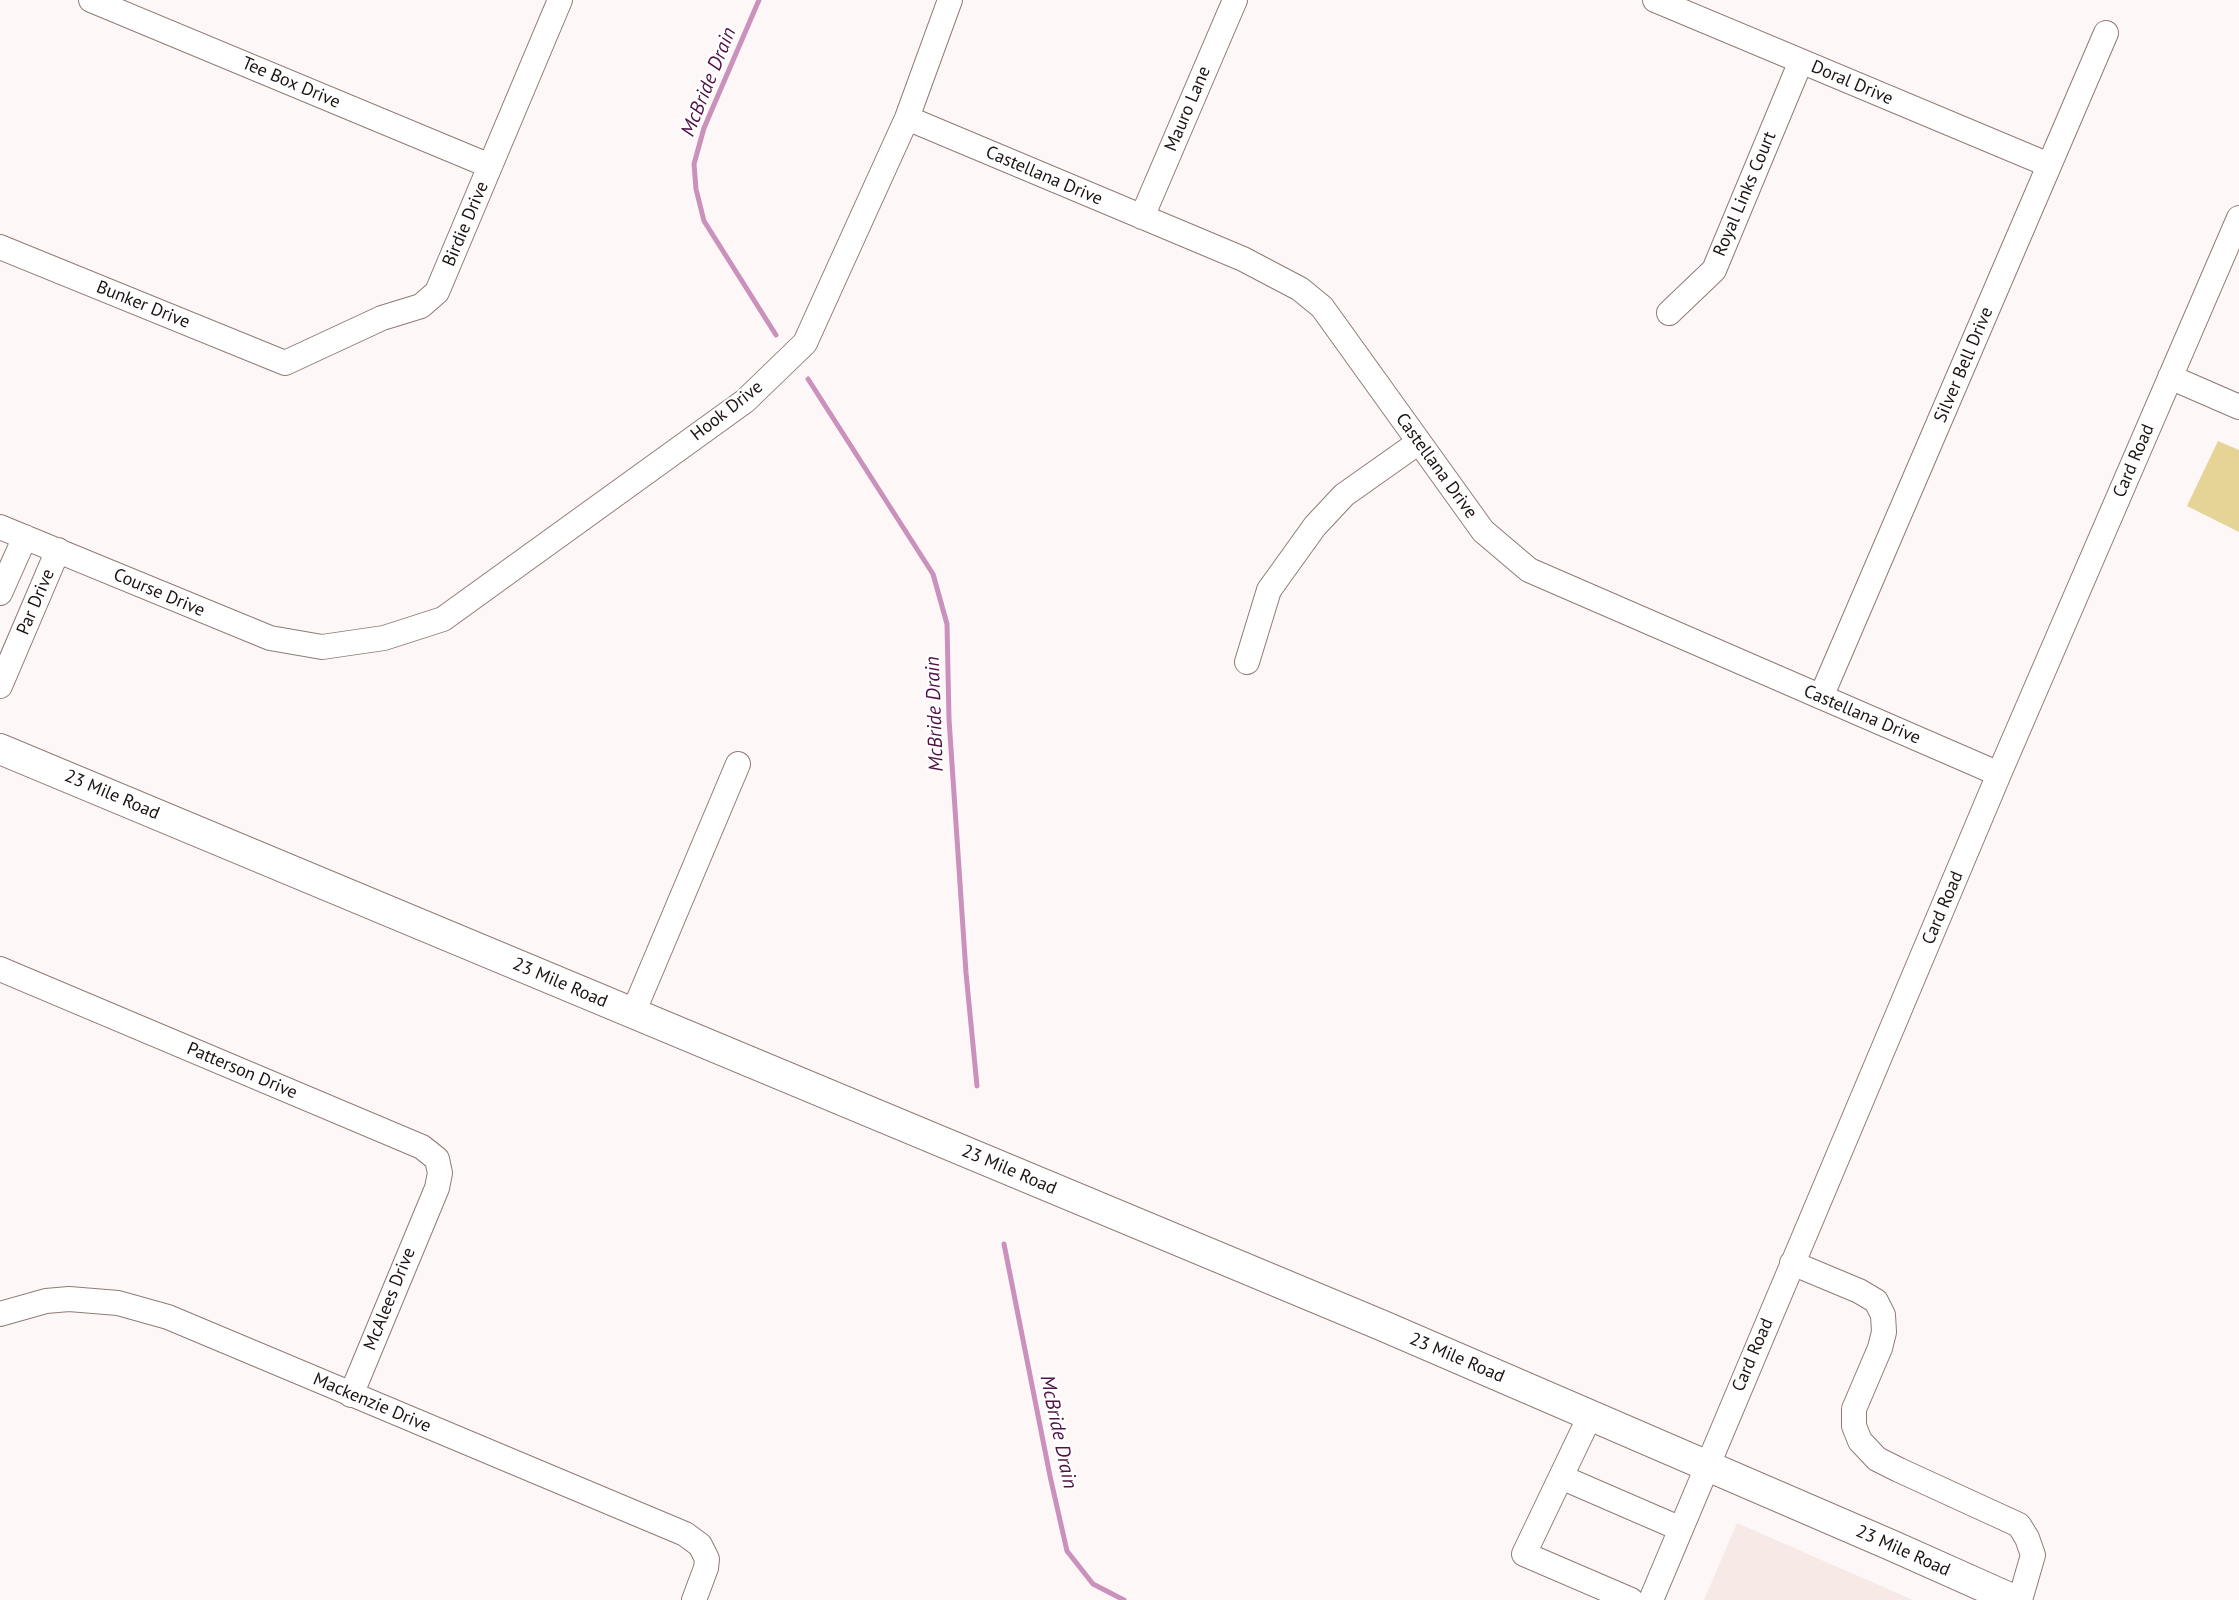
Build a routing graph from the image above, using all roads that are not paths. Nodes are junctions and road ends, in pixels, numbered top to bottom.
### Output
1 (91, 0) edge
2 (560, 0) edge
3 (950, 0) edge
4 (1235, 0) edge
5 (1655, 0) edge
6 (2106, 33) dead end
7 (1801, 61) junction
8 (907, 118) junction
9 (2049, 165) junction
10 (490, 166) junction
11 (1142, 217) junction
12 (2239, 218) edge
13 (0, 247) edge
14 (1668, 313) dead end
15 (285, 363) joint
16 (2170, 377) junction
17 (2239, 408) edge
18 (1419, 442) junction
19 (0, 526) edge
20 (25, 537) junction
21 (58, 550) junction
22 (0, 593) edge
23 (322, 647) joint
24 (1247, 662) dead end
25 (0, 686) edge
26 (1821, 697) junction
27 (0, 748) edge
28 (738, 764) dead end
29 (1999, 774) junction
30 (0, 969) edge
31 (633, 1013) junction
32 (429, 1203) joint
33 (1792, 1263) junction
34 (0, 1314) edge
35 (351, 1395) junction
36 (1590, 1416) junction
37 (1707, 1466) junction
38 (1561, 1477) junction
39 (1681, 1529) junction
40 (694, 1600) edge
41 (1631, 1600) edge
42 (1651, 1600) edge
43 (2014, 1600) edge
44 (2020, 1600) edge

1 - 10 street, Tee Box Drive
2 - 10 street, Birdie Drive
3 - 8 street, Hook Drive
4 - 11 street, Mauro Lane
5 - 7 street, Doral Drive
6 - 9 street, Silver Bell Drive
7 - 9 street, Doral Drive
7 - 14 street, Royal Links Court
8 - 11 street, Castellana Drive
8 - 23 street, Hook Drive
9 - 26 street, Silver Bell Drive
10 - 15 street, Birdie Drive
11 - 18 street, Castellana Drive
12 - 16 street, Card Road
13 - 15 street, Bunker Drive
16 - 17 street
16 - 29 street, Card Road
18 - 24 street
18 - 26 street, Castellana Drive
19 - 20 street, Course Drive
20 - 21 street, Course Drive
20 - 22 street, Par Drive
21 - 23 street, Course Drive
21 - 25 street, Par Drive
26 - 29 street, Castellana Drive
27 - 31 main road, 23 Mile Road
28 - 31 street
29 - 33 street, Card Road
30 - 32 street, Patterson Drive
31 - 36 main road, 23 Mile Road
32 - 35 street, McAlees Drive
33 - 37 street, Card Road
33 - 44 street
34 - 35 street, Mackenzie Drive
35 - 40 street, Mackenzie Drive
36 - 37 main road, 23 Mile Road
36 - 38 street
37 - 39 street, Card Road
37 - 43 main road, 23 Mile Road
38 - 39 street
38 - 41 street
39 - 42 street, Card Road

